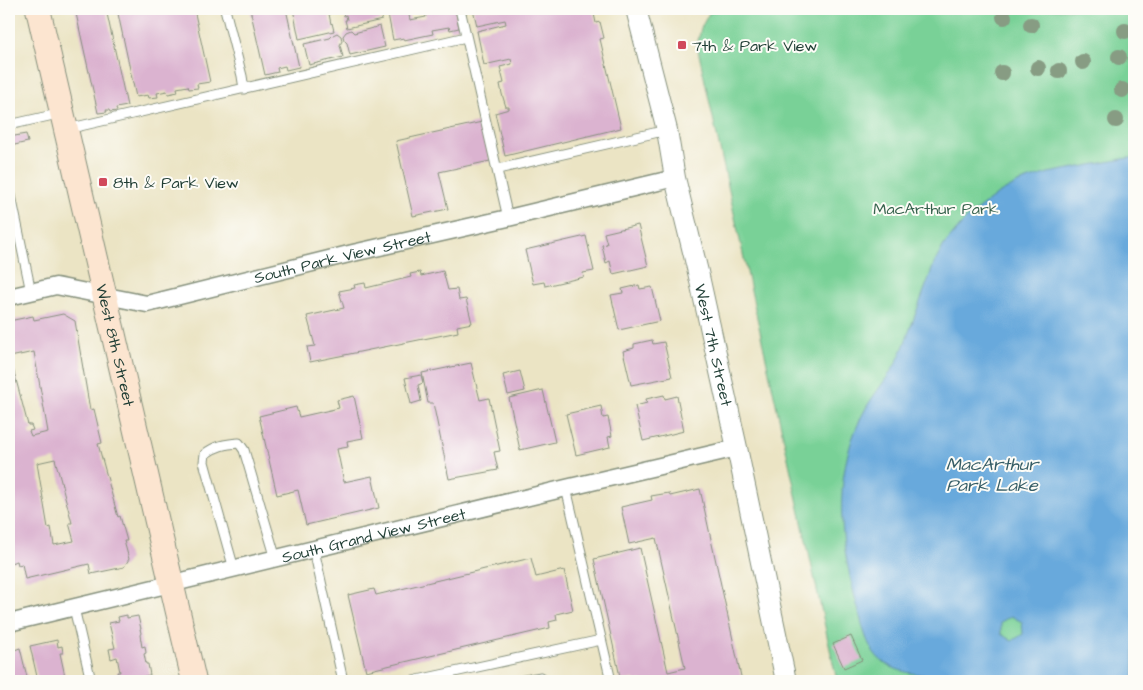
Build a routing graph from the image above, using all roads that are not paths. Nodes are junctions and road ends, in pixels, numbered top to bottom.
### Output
1 (38, 9) edge
2 (225, 9) edge
3 (460, 9) edge
4 (636, 9) edge
5 (466, 37) junction
6 (244, 89) junction
7 (65, 121) junction
8 (9, 125) edge
9 (667, 130) junction
10 (498, 169) junction
11 (676, 178) junction
12 (9, 186) edge
13 (508, 218) junction
14 (31, 292) junction
15 (104, 295) junction
16 (9, 297) edge
17 (737, 448) junction
18 (566, 488) junction
19 (314, 550) junction
20 (276, 559) junction
21 (234, 569) junction
22 (172, 584) junction
23 (74, 608) junction
24 (9, 623) edge
25 (601, 640) junction
26 (91, 681) edge
27 (194, 681) edge
28 (343, 681) edge
29 (413, 681) edge
30 (519, 681) edge
31 (546, 681) edge
32 (611, 681) edge
33 (786, 681) edge

1 - 7 main road, West 8th Street
2 - 6 lane
3 - 5 lane
4 - 9 street, West 7th Street
5 - 6 lane
5 - 10 lane
6 - 7 lane
7 - 8 lane
7 - 15 main road, West 8th Street
9 - 10 lane
9 - 11 street, West 7th Street
10 - 13 lane
11 - 13 street, South Park View Street
11 - 17 street, West 7th Street
12 - 14 lane
13 - 15 street, South Park View Street
14 - 15 street, South Park View Street
14 - 16 street, South Park View Street
15 - 22 main road, West 8th Street
17 - 18 street, South Grand View Street
17 - 33 street, West 7th Street
18 - 19 street, South Grand View Street
18 - 25 lane
19 - 20 street, South Grand View Street
19 - 28 lane
20 - 21 street, South Grand View Street
20 - 21 lane
21 - 22 street, South Grand View Street
22 - 23 street, South Grand View Street
22 - 27 main road, West 8th Street
23 - 24 street, South Grand View Street
23 - 26 lane
25 - 29 lane
25 - 32 lane
30 - 31 lane

